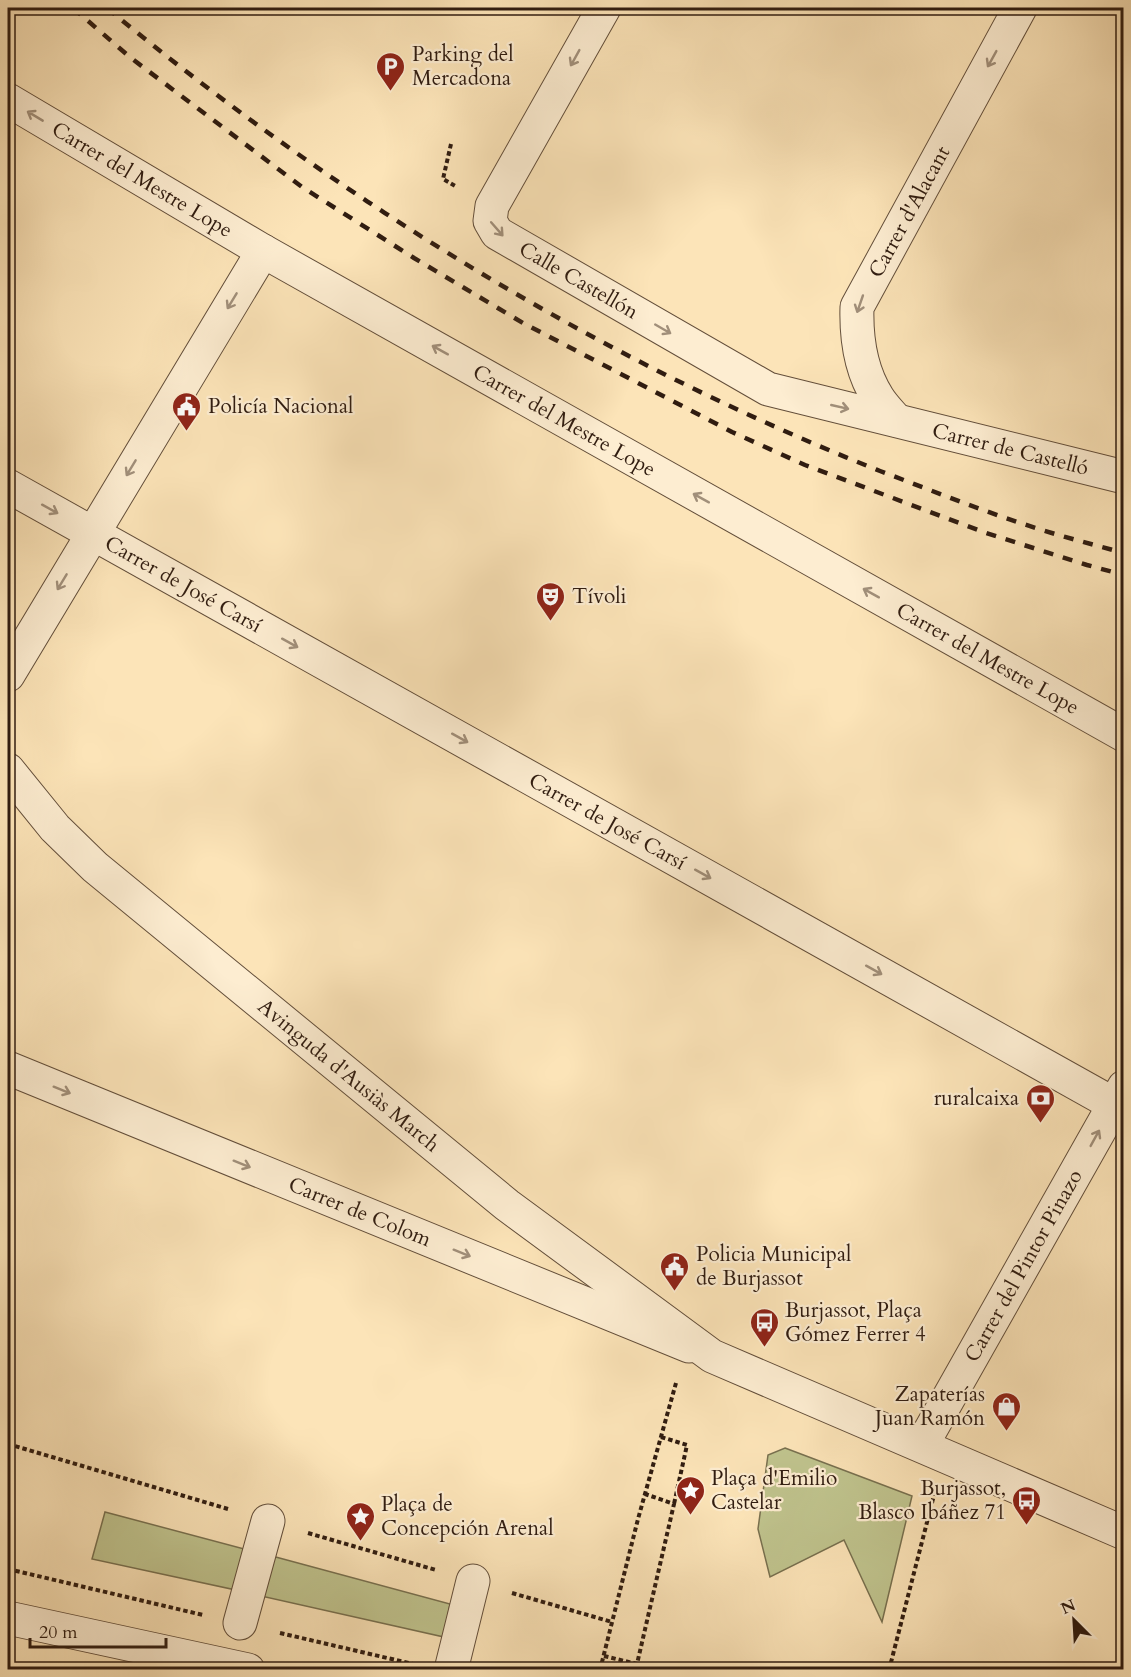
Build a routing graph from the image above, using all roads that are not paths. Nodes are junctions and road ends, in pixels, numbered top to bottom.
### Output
1 (604, 8) edge
2 (1020, 8) edge
3 (8, 100) edge
4 (263, 251) junction
5 (896, 420) junction
6 (1124, 477) edge
7 (8, 486) edge
8 (92, 532) junction
9 (8, 675) edge
10 (1124, 735) edge
11 (8, 770) edge
12 (8, 1068) edge
13 (1120, 1100) edge
14 (700, 1351) junction
15 (922, 1445) junction
16 (268, 1521) dead end
17 (1124, 1533) edge
18 (473, 1581) dead end
19 (8, 1618) edge
20 (240, 1623) dead end
21 (248, 1670) edge
22 (452, 1670) edge

1 -> 5 street, Calle Castellón
2 -> 5 street, Carrer d'Alacant
4 -> 3 street, Carrer del Mestre Lope
4 -> 8 street
10 -> 4 street, Carrer del Mestre Lope
5 - 6 street, Carrer de Castelló
7 -> 8 street, Carrer de José Carsí
8 -> 9 street
8 -> 13 street, Carrer de José Carsí
11 - 14 street, Avinguda d'Ausiàs March
12 -> 14 street, Carrer de Colom
15 -> 13 street, Carrer del Pintor Pinazo
14 - 15 street
15 - 17 street
16 - 20 street
18 - 22 street
19 - 21 street

